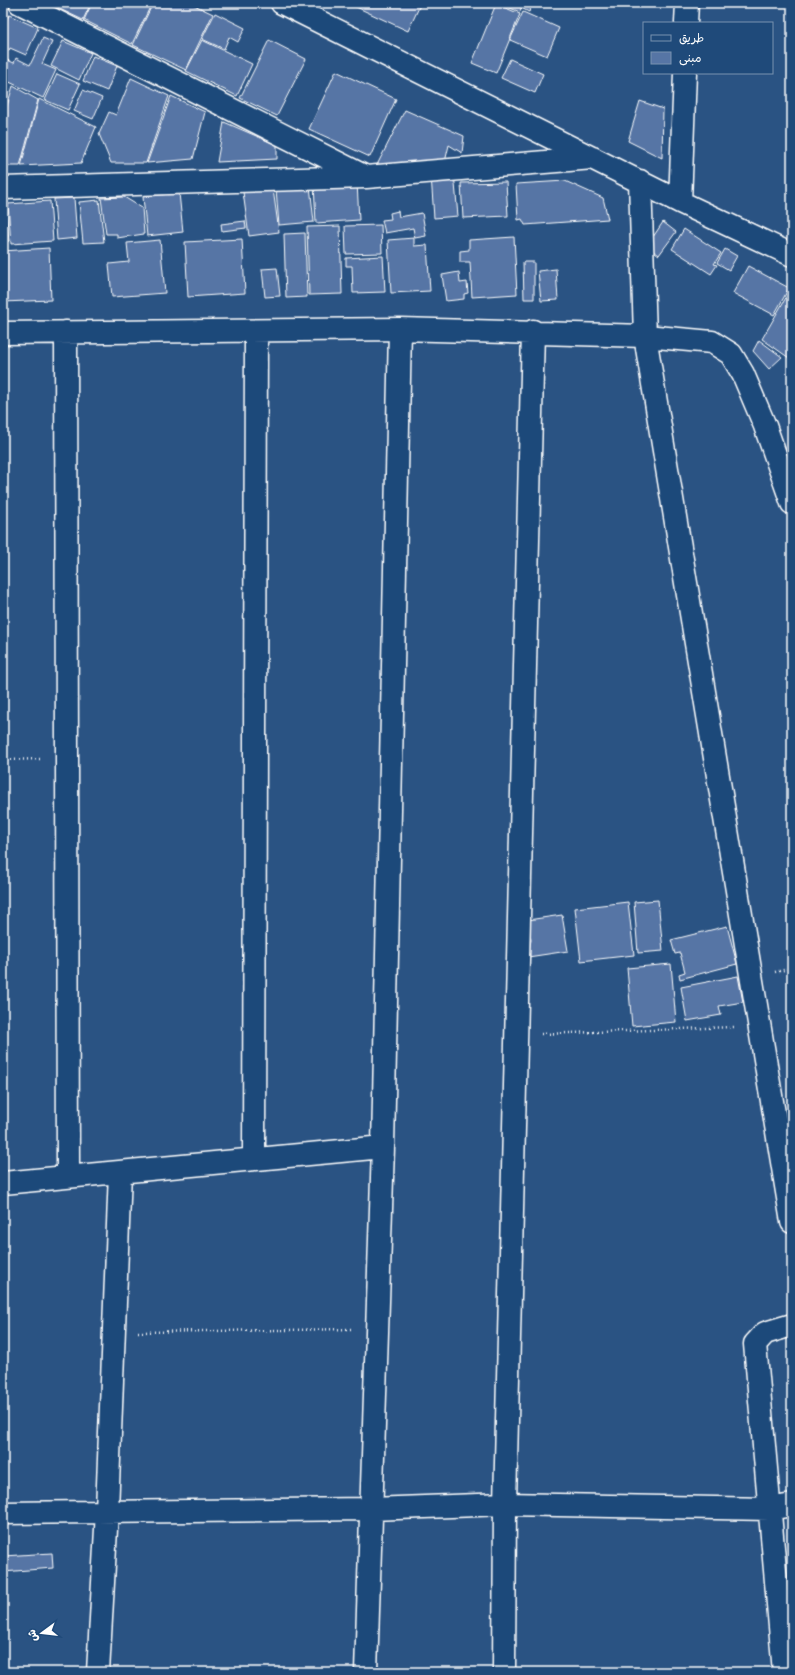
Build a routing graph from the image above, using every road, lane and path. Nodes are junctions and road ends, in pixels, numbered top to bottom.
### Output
1 (20, 3) edge
2 (282, 3) edge
3 (687, 3) edge
4 (686, 22) edge
5 (684, 74) edge
6 (593, 158) junction
7 (366, 177) junction
8 (640, 181) junction
9 (3, 188) edge
10 (680, 202) junction
11 (792, 255) edge
12 (400, 328) junction
13 (533, 331) junction
14 (66, 332) junction
15 (256, 332) junction
16 (3, 333) edge
17 (645, 336) junction
18 (792, 503) edge
19 (68, 758) junction
20 (3, 760) edge
21 (760, 1026) junction
22 (516, 1035) junction
23 (383, 1147) junction
24 (254, 1159) junction
25 (120, 1172) junction
26 (68, 1176) junction
27 (3, 1183) edge
28 (792, 1222) edge
29 (792, 1325) edge
30 (377, 1329) junction
31 (114, 1332) junction
32 (505, 1504) junction
33 (792, 1505) edge
34 (371, 1509) junction
35 (770, 1509) junction
36 (107, 1511) junction
37 (3, 1513) edge
38 (98, 1672) edge
39 (366, 1672) edge
40 (504, 1672) edge
41 (784, 1672) edge

1 - 7 street
2 - 6 street
3 - 4 street
5 - 10 street
6 - 7 street
6 - 8 street
7 - 9 street
8 - 10 street
8 - 17 street
10 - 11 street
12 - 13 street
12 - 15 street
12 - 23 street
13 - 17 street
13 - 22 street
14 - 15 street
14 - 16 street
14 - 19 street
15 - 24 street
17 - 18 street
17 - 21 street
19 - 20 path
19 - 26 street
21 - 22 path
21 - 28 street
22 - 32 street
23 - 24 street
23 - 30 street
24 - 25 street
25 - 26 street
25 - 31 street
26 - 27 street
29 - 35 street
30 - 31 path
30 - 34 street
31 - 36 street
32 - 34 street
32 - 35 street
32 - 40 street
33 - 35 street
34 - 36 street
34 - 39 street
35 - 41 street
36 - 37 street
36 - 38 street

